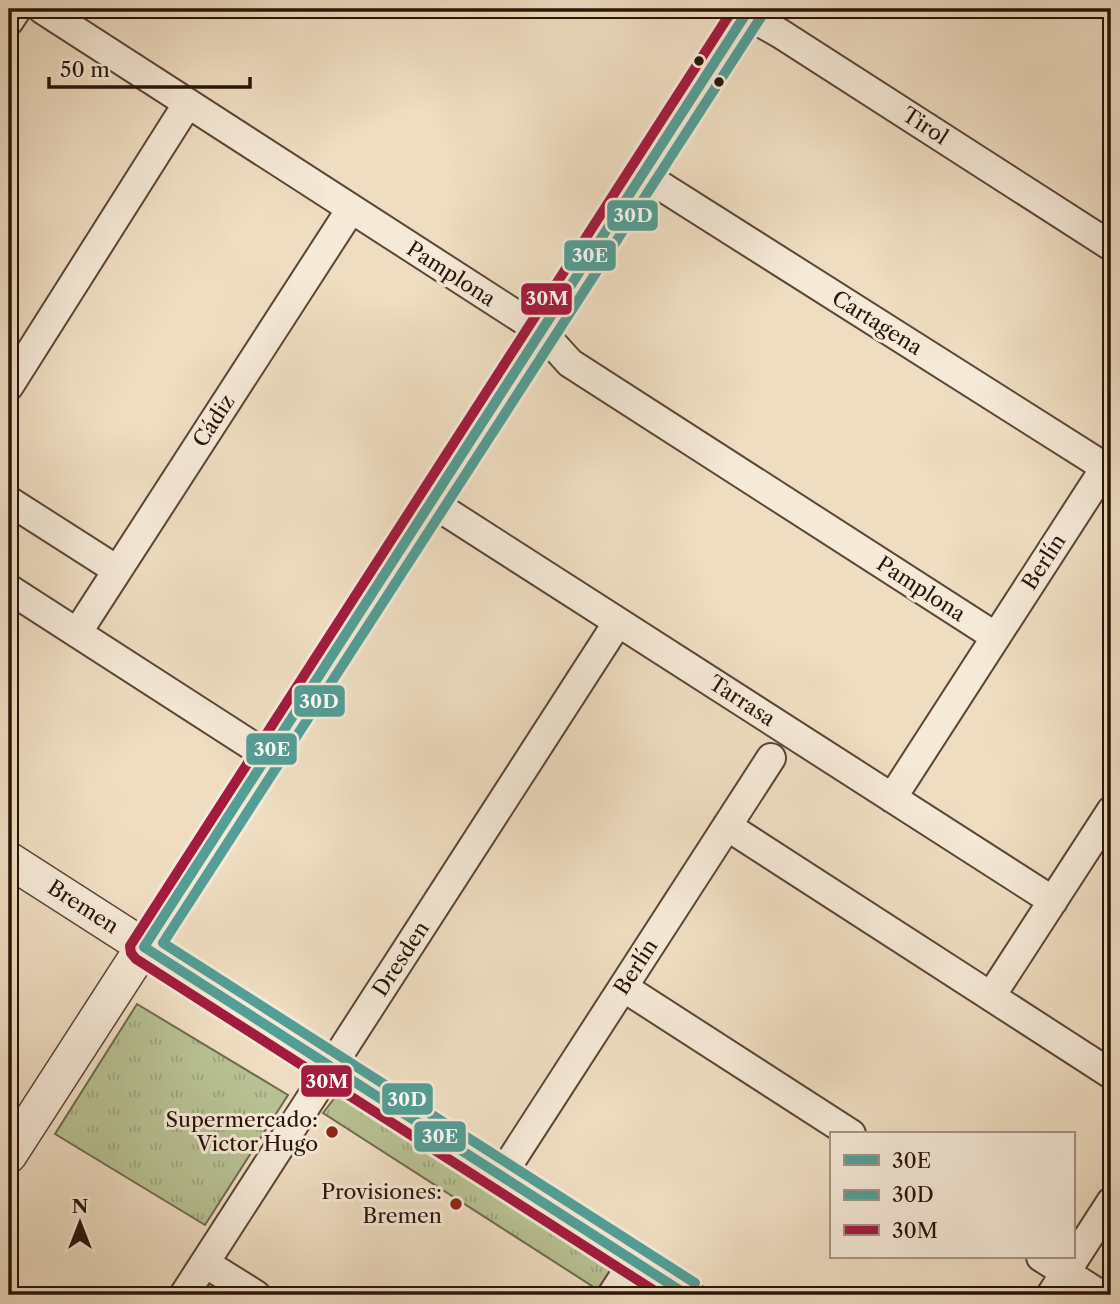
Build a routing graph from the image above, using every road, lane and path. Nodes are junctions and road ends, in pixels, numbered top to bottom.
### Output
1 (17, 9) edge
2 (42, 9) edge
3 (744, 10) edge
4 (9, 21) edge
5 (188, 103) junction
6 (642, 174) junction
7 (351, 209) junction
8 (1111, 246) edge
9 (541, 331) junction
10 (9, 386) edge
11 (1108, 470) edge
12 (9, 500) edge
13 (431, 502) junction
14 (117, 570) junction
15 (9, 589) edge
16 (618, 622) junction
17 (77, 633) junction
18 (996, 637) junction
19 (268, 755) junction
20 (771, 758) dead end
21 (892, 798) junction
22 (1111, 811) edge
23 (727, 826) junction
24 (9, 860) edge
25 (1053, 901) junction
26 (144, 947) junction
27 (623, 987) junction
28 (991, 996) junction
29 (332, 1068) junction
30 (1111, 1074) edge
31 (848, 1132) edge
32 (9, 1155) edge
33 (500, 1175) junction
34 (1111, 1202) edge
35 (1042, 1258) edge
36 (634, 1261) junction
37 (205, 1263) junction
38 (1059, 1284) edge
39 (184, 1295) edge
40 (256, 1295) edge
41 (612, 1295) edge
42 (687, 1295) edge
43 (1101, 1295) edge

1 - 4 street
2 - 5 street, Pamplona
3 - 6 street
3 - 8 street, Tirol
5 - 7 street, Pamplona
5 - 10 street
6 - 9 street
6 - 11 street, Cartagena
7 - 9 street, Pamplona
7 - 14 street, Cádiz
9 - 13 street
9 - 18 street, Pamplona
11 - 18 street, Berlín
12 - 14 street
13 - 16 street, Tarrasa
13 - 19 street
14 - 17 street, Cádiz
15 - 17 street
16 - 21 street, Tarrasa
16 - 29 street, Dresden
17 - 19 street
18 - 21 street, Berlín
19 - 26 street
20 - 23 street, Berlín
21 - 25 street, Tarrasa
22 - 25 street
23 - 27 street, Berlín
23 - 28 street
24 - 26 street, Bremen
25 - 28 street
26 - 29 street, Bremen
26 - 32 street
27 - 31 street
27 - 33 street, Berlín
28 - 30 street
29 - 33 street, Bremen
29 - 37 street, Dresden
33 - 36 street, Bremen
34 - 38 street
35 - 38 street
36 - 41 street
36 - 42 street, Bremen
37 - 39 street, Dresden
37 - 40 street
38 - 43 street

